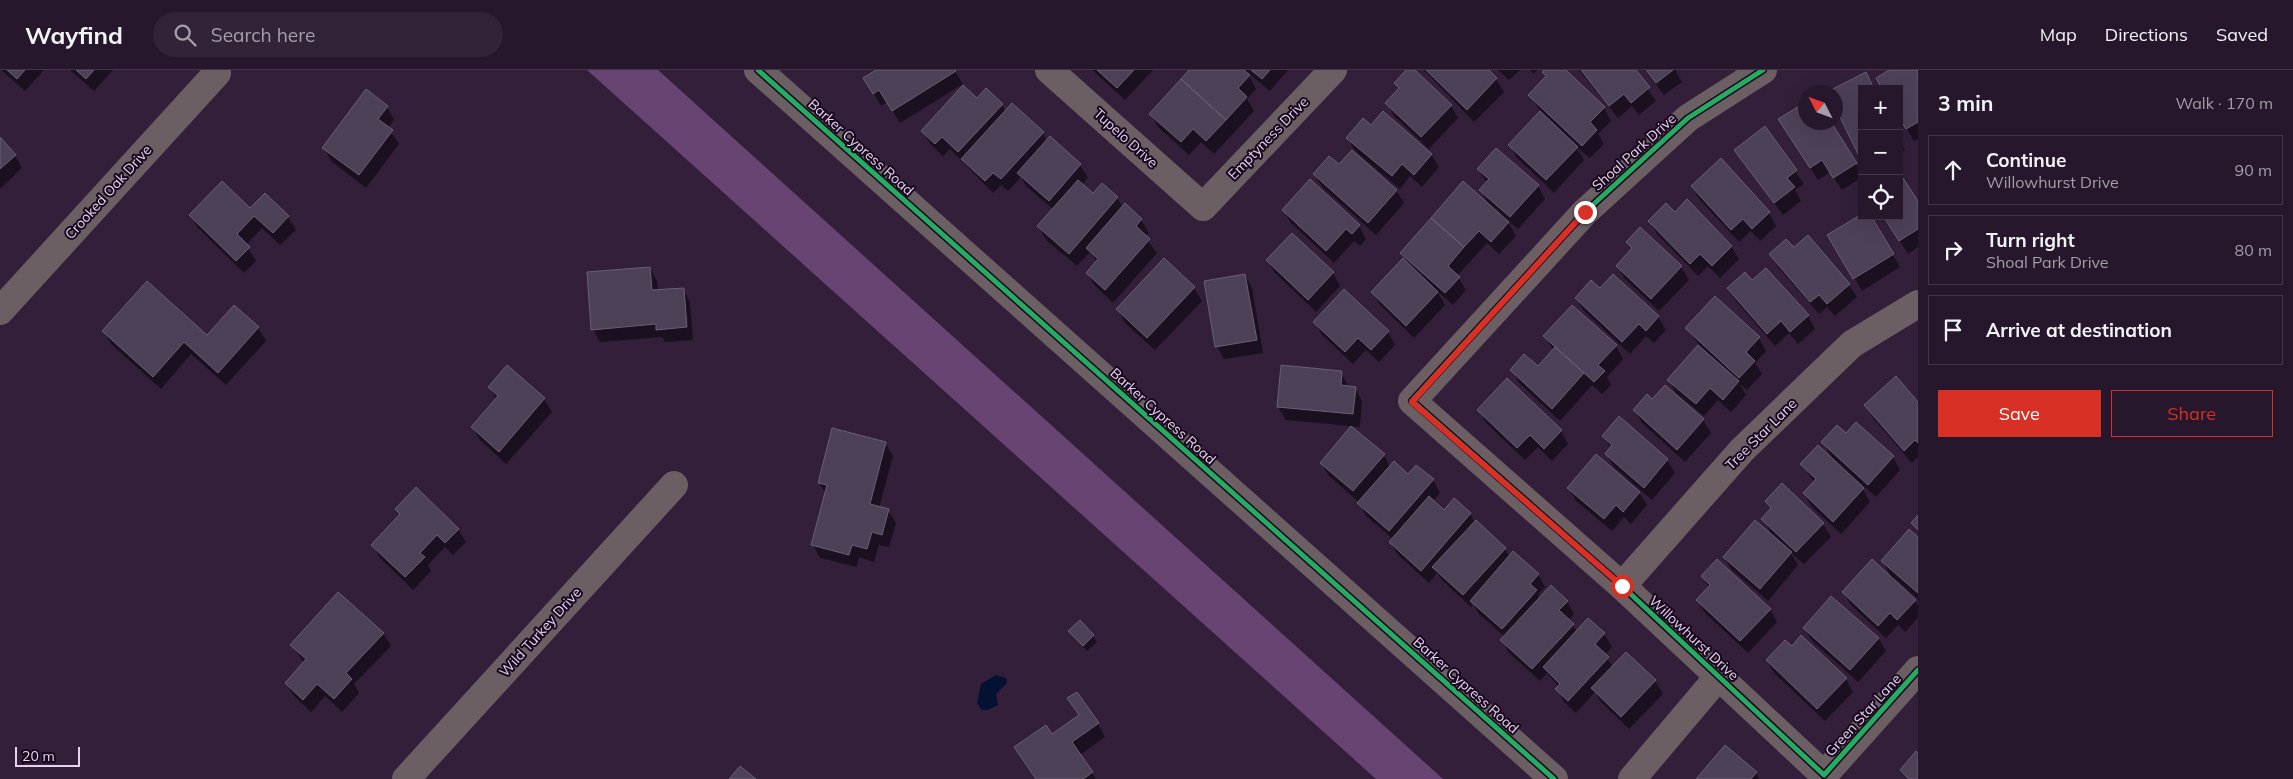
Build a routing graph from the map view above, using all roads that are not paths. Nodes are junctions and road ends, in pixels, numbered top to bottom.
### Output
1 (758, 70) edge
2 (1049, 70) edge
3 (1333, 70) edge
4 (1763, 70) edge
5 (217, 73) dead end
6 (1203, 207) joint
7 (1918, 304) edge
8 (0, 311) edge
9 (1412, 402) joint
10 (674, 485) dead end
11 (1622, 586) junction
12 (1918, 670) edge
13 (1719, 676) junction
14 (1824, 775) joint
15 (406, 779) edge
16 (1554, 779) edge
17 (1632, 779) edge

1 - 16 street, Barker Cypress Road
2 - 6 street, Tupelo Drive
3 - 6 street, Emptyness Drive
4 - 9 street, Shoal Park Drive
5 - 8 street, Crooked Oak Drive
7 - 11 street, Tree Star Lane
9 - 11 street, Willowhurst Drive
10 - 15 street, Wild Turkey Drive
11 - 13 street, Willowhurst Drive
12 - 14 street, Green Star Lane
13 - 14 street, Willowhurst Drive
13 - 17 street

